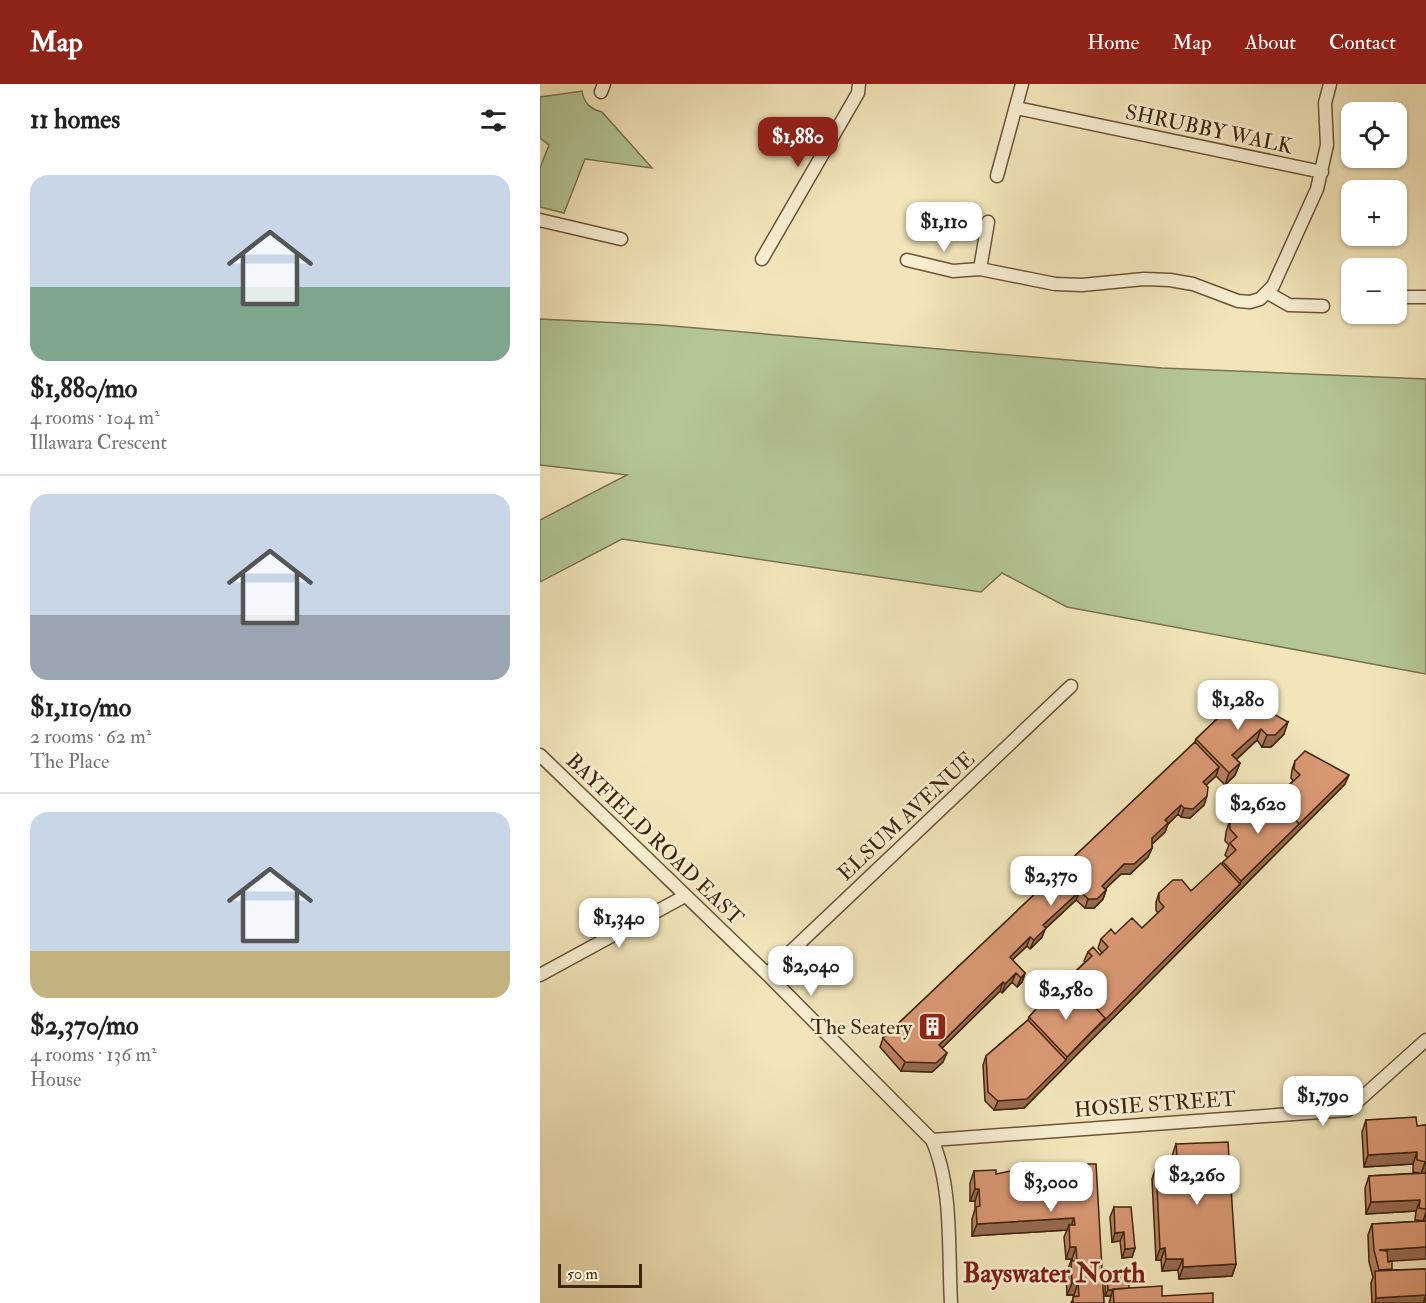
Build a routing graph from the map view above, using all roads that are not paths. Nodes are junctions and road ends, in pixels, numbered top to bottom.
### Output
1 (859, 84) edge
2 (1022, 84) edge
3 (1330, 84) edge
4 (1017, 108) junction
5 (1322, 172) junction
6 (997, 176) dead end
7 (540, 220) edge
8 (988, 222) dead end
9 (621, 239) dead end
10 (762, 259) dead end
11 (907, 260) dead end
12 (980, 269) junction
13 (1268, 293) junction
14 (1407, 297) edge
15 (1426, 297) edge
16 (1323, 306) dead end
17 (1071, 686) dead end
18 (540, 755) edge
19 (685, 896) junction
20 (767, 974) junction
21 (540, 975) edge
22 (1426, 1040) edge
23 (932, 1140) junction
24 (951, 1303) edge

1 - 10 street
2 - 4 street
3 - 5 street
4 - 5 street, SHRUBBY WALK
4 - 6 street
5 - 13 street
7 - 9 street
8 - 12 street
11 - 12 street
12 - 13 street
13 - 16 street
14 - 15 street
17 - 20 street, ELSUM AVENUE
18 - 19 street, BAYFIELD ROAD EAST
19 - 20 street, BAYFIELD ROAD EAST
19 - 21 street
20 - 23 street, BAYFIELD ROAD EAST
22 - 23 street, HOSIE STREET
23 - 24 street, BAYFIELD ROAD EAST

